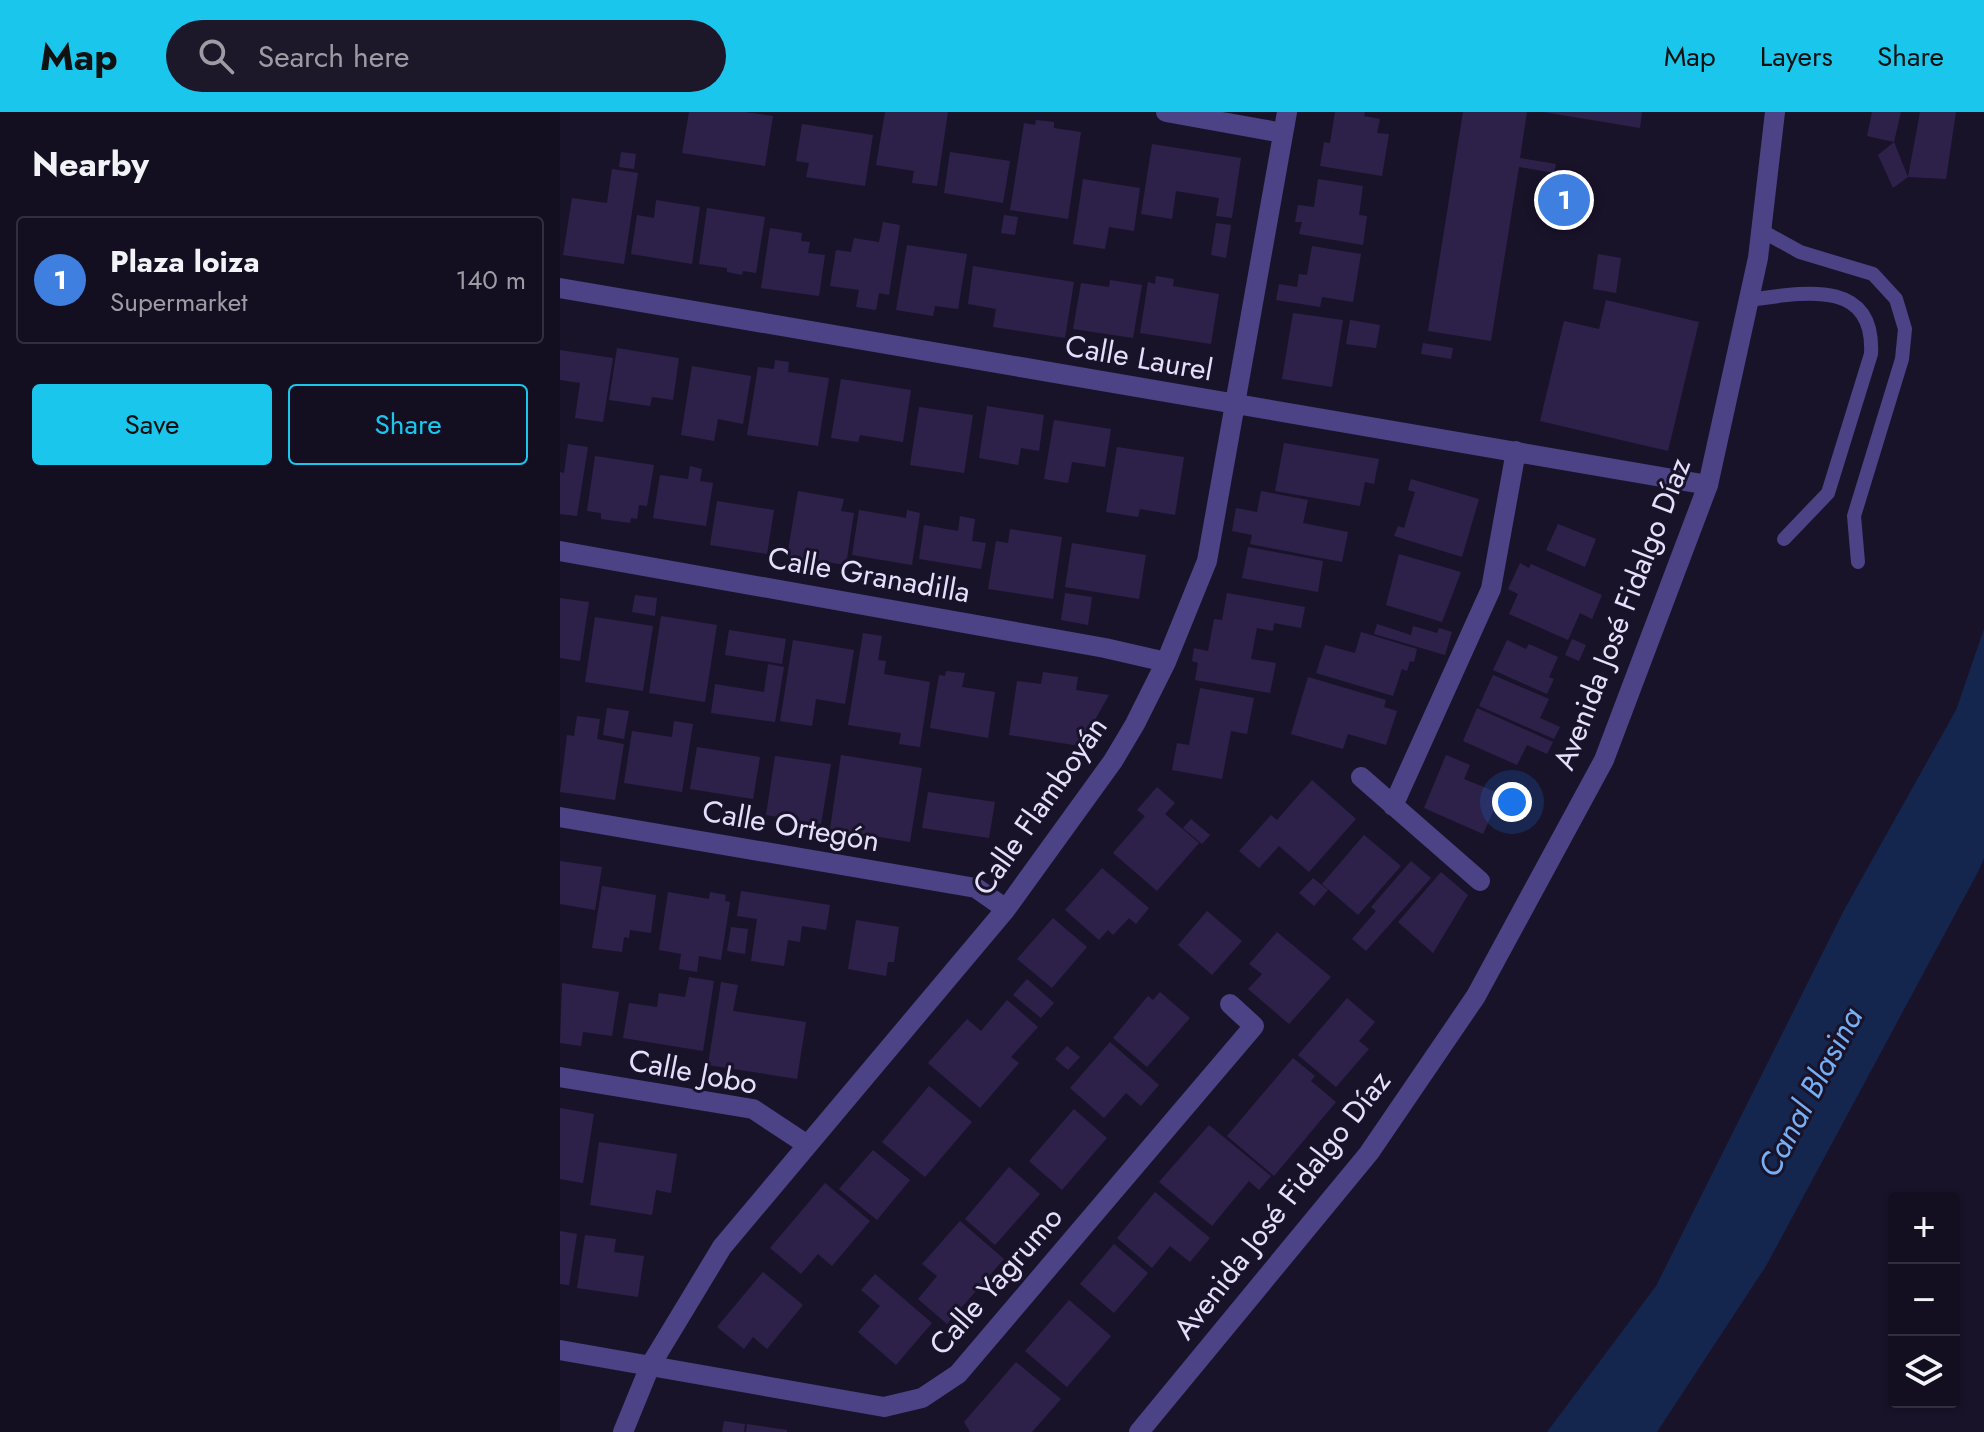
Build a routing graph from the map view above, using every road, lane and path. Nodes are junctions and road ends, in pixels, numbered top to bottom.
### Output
1 (1166, 112) edge
2 (1287, 112) edge
3 (1775, 112) edge
4 (1283, 133) junction
5 (1762, 231) junction
6 (560, 288) edge
7 (1749, 300) junction
8 (1236, 405) junction
9 (1516, 451) junction
10 (1708, 485) junction
11 (1784, 539) dead end
12 (560, 551) edge
13 (1858, 562) dead end
14 (1166, 662) junction
15 (1361, 777) dead end
16 (1393, 806) junction
17 (560, 817) edge
18 (1480, 881) dead end
19 (1006, 909) junction
20 (1230, 1004) dead end
21 (560, 1077) edge
22 (806, 1144) junction
23 (560, 1350) edge
24 (650, 1366) junction
25 (623, 1432) edge
26 (1139, 1432) edge

1 - 4 street
2 - 4 street, Calle Flamboyán
3 - 5 street, Avenida José Fidalgo Díaz
4 - 8 street, Calle Flamboyán
5 - 7 street, Avenida José Fidalgo Díaz
5 - 13 lane
6 - 8 street, Calle Laurel
7 - 10 street, Avenida José Fidalgo Díaz
7 - 11 lane
8 - 9 street, Calle Laurel
8 - 14 street, Calle Flamboyán
9 - 10 street, Calle Laurel
9 - 16 street
10 - 26 street, Avenida José Fidalgo Díaz
12 - 14 street, Calle Granadilla
14 - 19 street, Calle Flamboyán
15 - 16 street
16 - 18 street
17 - 19 street, Calle Ortegón
19 - 22 street, Calle Flamboyán
20 - 24 street, Calle Yagrumo
21 - 22 street, Calle Jobo
22 - 24 street, Calle Flamboyán
23 - 24 street, Calle Yagrumo
24 - 25 street, Calle Flamboyán

